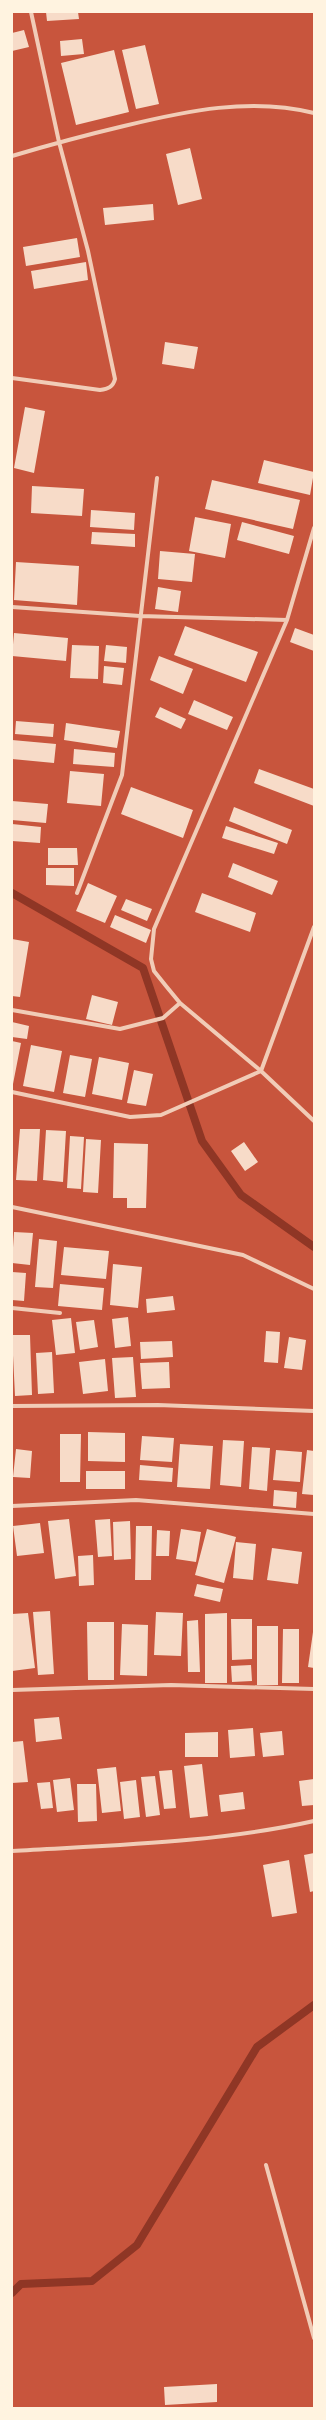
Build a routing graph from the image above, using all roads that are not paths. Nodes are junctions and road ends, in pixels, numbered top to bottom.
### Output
1 (31, 12) edge
2 (314, 113) edge
3 (59, 142) junction
4 (12, 156) edge
5 (12, 378) edge
6 (157, 478) dead end
7 (314, 528) edge
8 (12, 607) edge
9 (140, 616) junction
10 (287, 620) junction
11 (77, 893) dead end
12 (314, 927) edge
13 (180, 1003) junction
14 (12, 1010) edge
15 (261, 1071) junction
16 (12, 1092) edge
17 (314, 1121) edge
18 (12, 1207) edge
19 (314, 1289) edge
20 (12, 1308) edge
21 (60, 1313) dead end
22 (12, 1406) edge
23 (314, 1411) edge
24 (12, 1506) edge
25 (314, 1514) edge
26 (314, 1689) edge
27 (12, 1690) edge
28 (314, 1821) edge
29 (12, 1851) edge
30 (266, 2165) dead end
31 (313, 2327) edge
32 (314, 2338) edge

1 - 3 street
2 - 3 street
3 - 4 street
3 - 5 street
6 - 9 street
7 - 10 street
8 - 9 street
9 - 10 street
9 - 11 street
10 - 13 street
12 - 15 street
13 - 14 street
13 - 15 street
15 - 16 street
15 - 17 street
18 - 19 street
20 - 21 street
22 - 23 street
24 - 25 street
26 - 27 street
28 - 29 street
30 - 31 street
31 - 32 street

